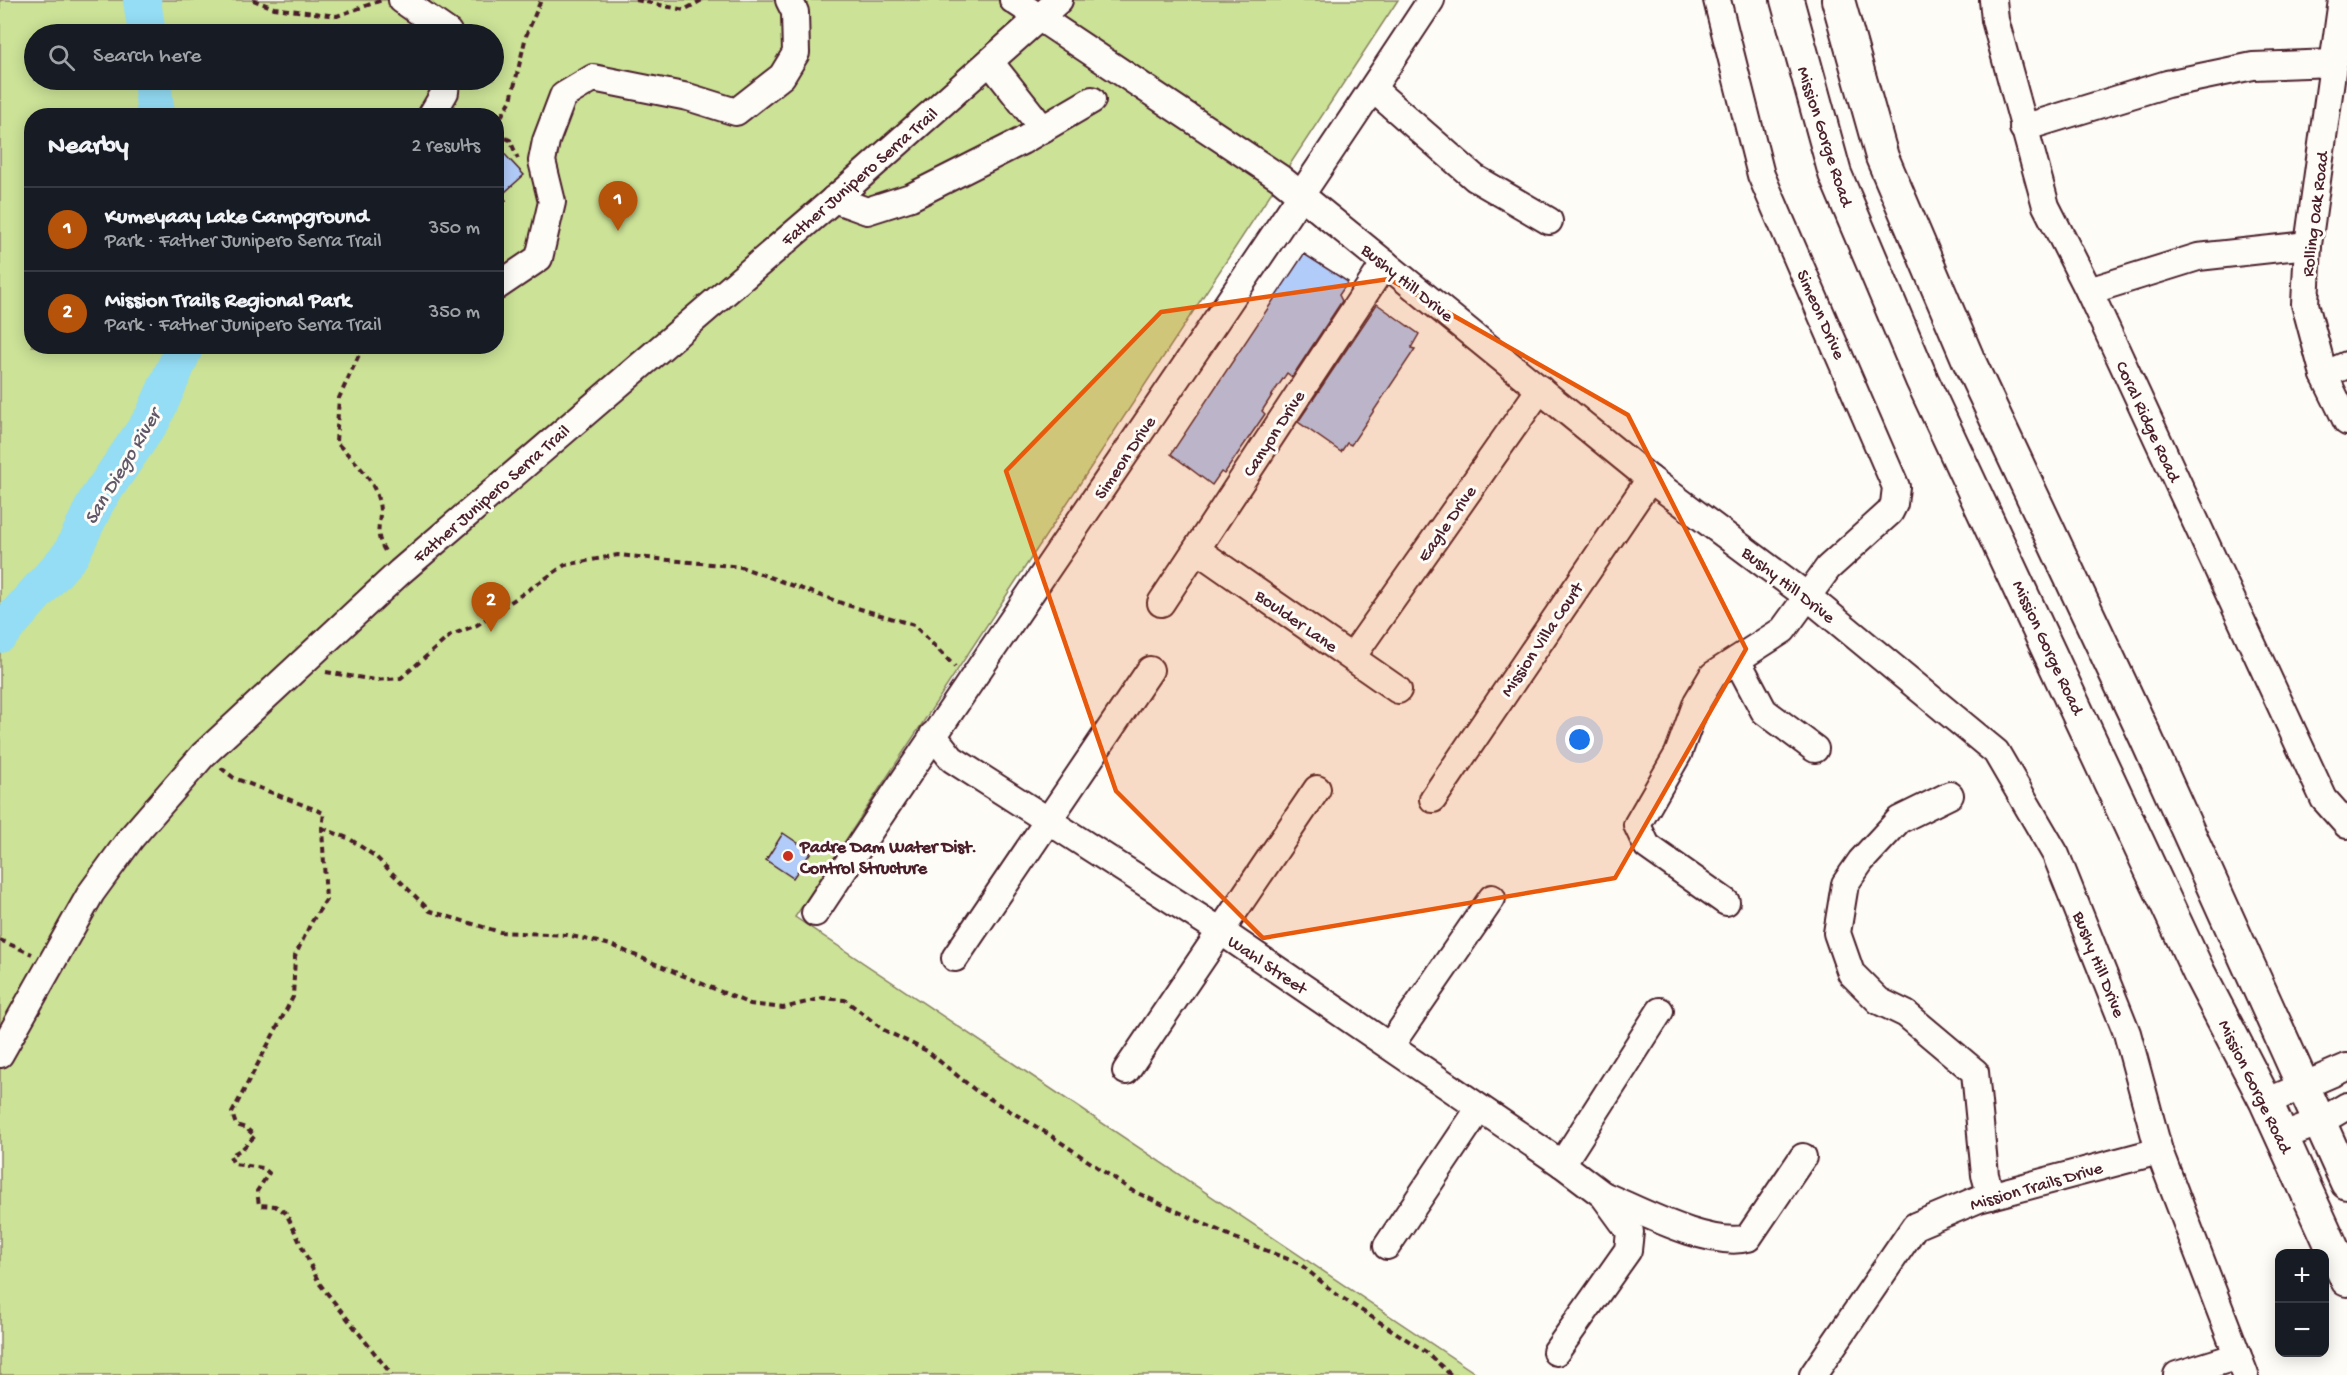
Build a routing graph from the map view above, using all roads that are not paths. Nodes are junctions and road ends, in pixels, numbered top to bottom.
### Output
1 (402, 0) edge
2 (789, 0) edge
3 (1013, 0) edge
4 (1059, 0) edge
5 (1431, 0) edge
6 (1717, 0) edge
7 (1787, 0) edge
8 (1838, 0) edge
9 (1993, 0) edge
10 (2342, 0) edge
11 (1040, 18) junction
12 (436, 24) edge
13 (990, 62) junction
14 (2334, 63) junction
15 (1373, 89) junction
16 (445, 90) edge
17 (1092, 100) dead end
18 (436, 108) edge
19 (2023, 128) junction
20 (1043, 129) junction
21 (1302, 196) junction
22 (834, 199) junction
23 (1549, 221) dead end
24 (2308, 245) junction
25 (1385, 263) junction
26 (504, 282) edge
27 (2089, 291) junction
28 (2336, 370) edge
29 (1540, 389) junction
30 (2347, 422) edge
31 (1650, 479) junction
32 (1197, 550) junction
33 (1807, 596) junction
34 (1161, 603) dead end
35 (1352, 657) junction
36 (1737, 660) junction
37 (1150, 670) dead end
38 (1398, 690) dead end
39 (933, 735) junction
40 (1815, 749) dead end
41 (1317, 789) dead end
42 (1950, 795) dead end
43 (1433, 799) dead end
44 (1048, 822) junction
45 (2347, 825) edge
46 (1492, 898) dead end
47 (1726, 902) dead end
48 (815, 913) dead end
49 (1222, 932) junction
50 (955, 958) dead end
51 (1660, 1011) dead end
52 (1390, 1046) junction
53 (0, 1054) edge
54 (2347, 1067) edge
55 (1126, 1071) dead end
56 (2302, 1086) junction
57 (2266, 1102) junction
58 (2347, 1106) edge
59 (1479, 1109) junction
60 (2318, 1123) junction
61 (2281, 1137) junction
62 (2159, 1151) junction
63 (1803, 1157) dead end
64 (1562, 1164) junction
65 (2347, 1183) edge
66 (1603, 1195) junction
67 (1991, 1196) junction
68 (1387, 1246) dead end
69 (2347, 1280) edge
70 (1556, 1352) dead end
71 (2242, 1366) edge
72 (1813, 1375) edge
73 (2177, 1375) edge

1 - 12 street
2 - 26 street
3 - 11 street, Bushy Hill Drive
4 - 11 street, Father Junipero Serra Trail
5 - 15 street, Simeon Drive
6 - 33 street, Simeon Drive
7 - 57 main road, Mission Gorge Road
8 - 56 main road
9 - 19 street, Coral Ridge Road
10 - 14 street, Rolling Oak Road
11 - 13 street, Father Junipero Serra Trail
11 - 21 street, Bushy Hill Drive
13 - 20 street
13 - 22 street, Father Junipero Serra Trail
14 - 19 street
14 - 24 street, Rolling Oak Road
15 - 21 street, Simeon Drive
15 - 23 street
16 - 18 street
17 - 20 street
19 - 27 street, Coral Ridge Road
20 - 22 street
21 - 25 street, Bushy Hill Drive
21 - 39 street, Simeon Drive
22 - 53 street, Father Junipero Serra Trail
24 - 27 street
24 - 28 street, Rolling Oak Road
25 - 29 street, Bushy Hill Drive
25 - 32 street, Canyon Drive
27 - 45 street, Coral Ridge Road
28 - 30 street, Rolling Oak Road
29 - 31 street, Bushy Hill Drive
29 - 35 street, Eagle Drive
31 - 33 street, Bushy Hill Drive
31 - 43 street, Mission Villa Court
32 - 34 street, Canyon Drive
32 - 35 street, Boulder Lane
33 - 36 street, Simeon Drive
33 - 62 street, Bushy Hill Drive
35 - 38 street, Boulder Lane
36 - 40 street
36 - 47 street, Simeon Drive
37 - 44 street
39 - 44 street, Wahl Street
39 - 48 street, Simeon Drive
41 - 49 street
42 - 67 street
44 - 49 street, Wahl Street
44 - 50 street
46 - 52 street
49 - 52 street, Wahl Street
49 - 55 street
51 - 64 street
52 - 59 street, Wahl Street
54 - 56 street
56 - 57 street
56 - 60 main road
57 - 61 main road, Mission Gorge Road
58 - 60 street
59 - 64 street, Wahl Street
59 - 68 street
60 - 61 street
60 - 65 main road
61 - 69 main road, Mission Gorge Road
62 - 67 street, Mission Trails Drive
62 - 71 street, Bushy Hill Drive
63 - 66 street
64 - 66 street, Wahl Street
66 - 70 street
67 - 72 street, Mission Trails Drive
71 - 73 street

